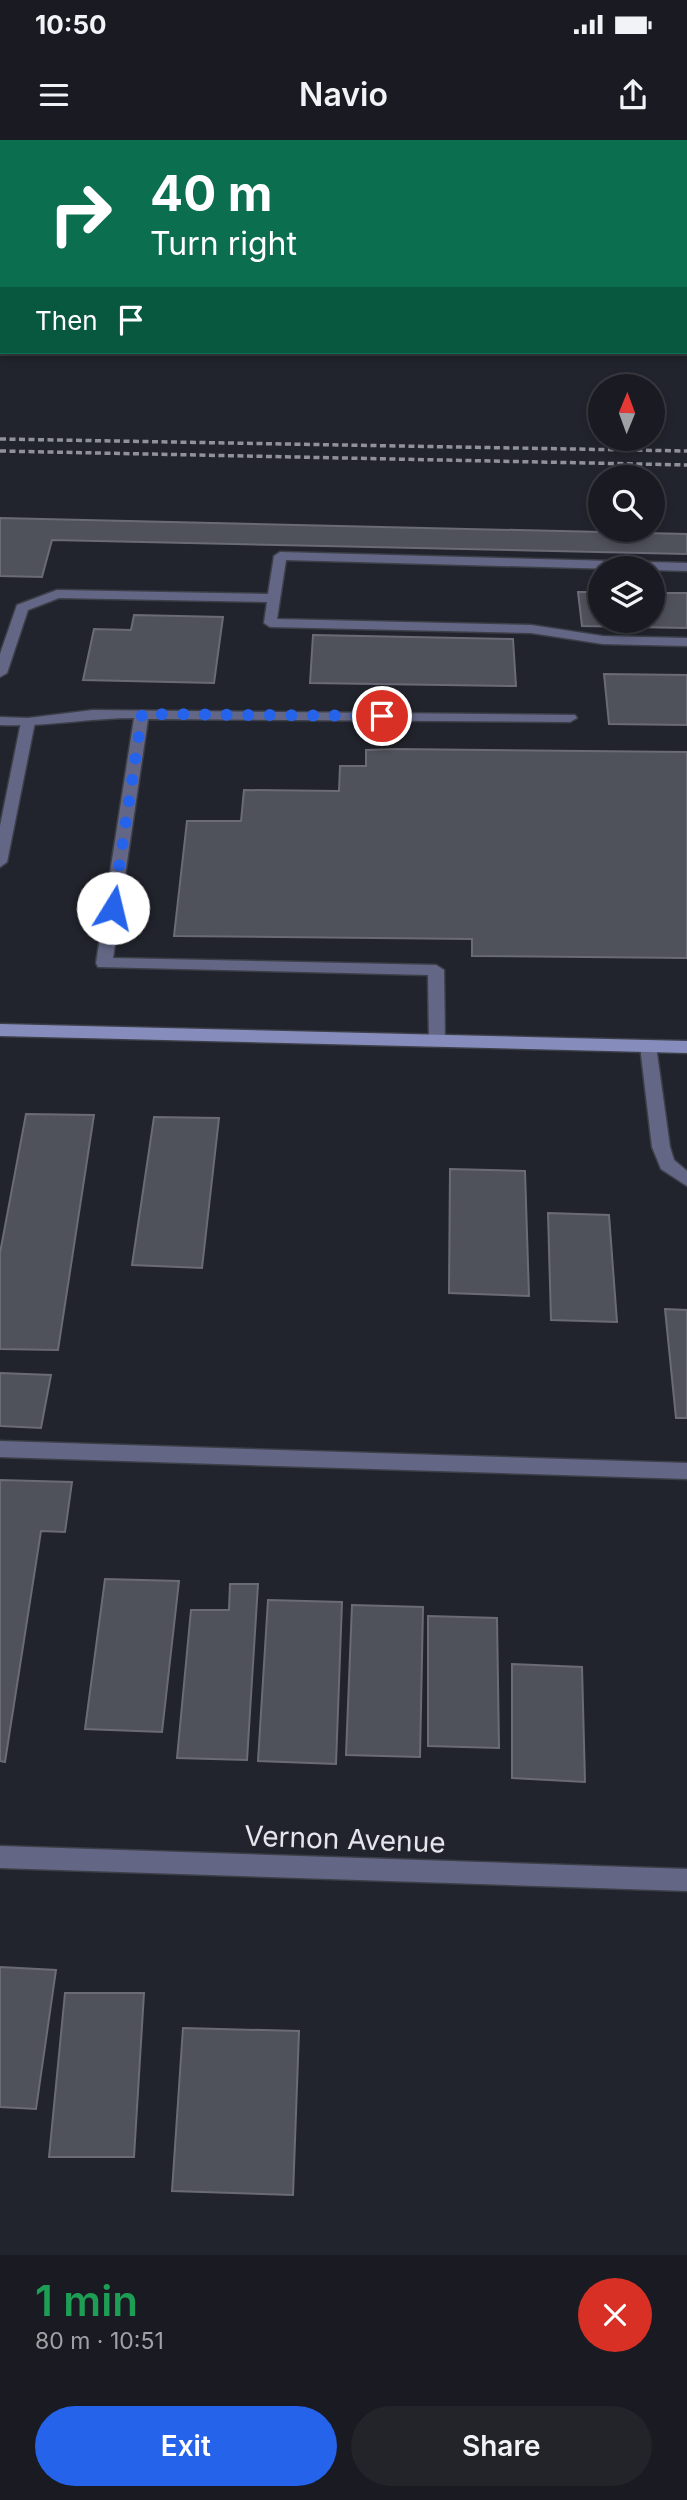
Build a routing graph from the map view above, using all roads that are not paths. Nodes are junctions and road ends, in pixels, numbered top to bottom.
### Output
1 (687, 567) edge
2 (274, 598) junction
3 (687, 642) edge
4 (0, 673) edge
5 (142, 714) junction
6 (569, 718) dead end
7 (0, 721) edge
8 (28, 722) junction
9 (0, 862) edge
10 (0, 1030) edge
11 (437, 1041) junction
12 (648, 1046) junction
13 (687, 1047) edge
14 (687, 1180) edge
15 (0, 1449) edge
16 (687, 1471) edge
17 (0, 1857) edge
18 (687, 1880) edge

1 - 2 street
2 - 3 street
2 - 4 street
5 - 6 street
5 - 8 street
5 - 11 street
7 - 8 street
8 - 9 street
10 - 11 main road
11 - 12 main road
12 - 13 main road
12 - 14 street
15 - 16 street
17 - 18 street, Vernon Avenue

